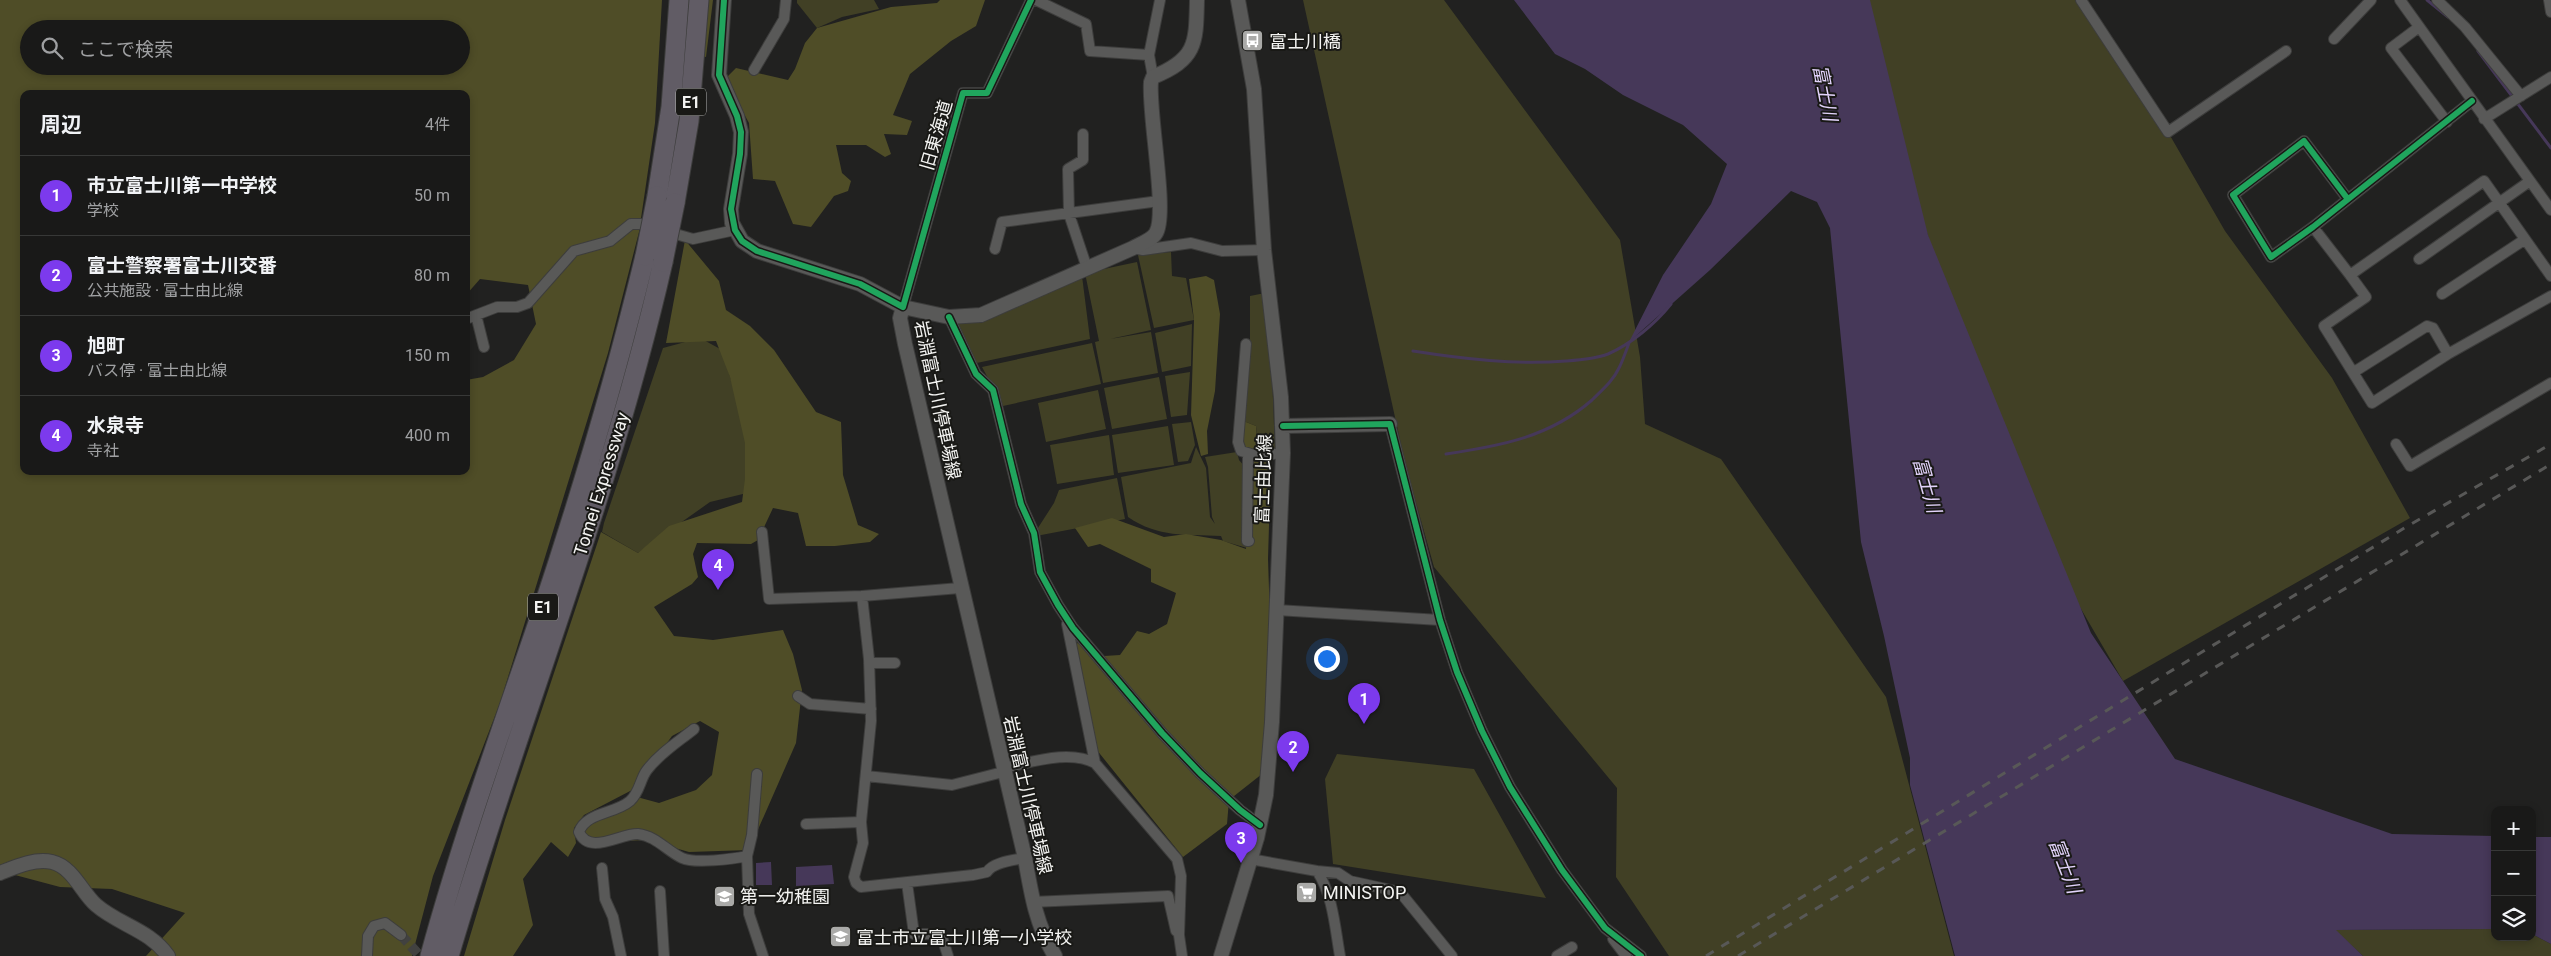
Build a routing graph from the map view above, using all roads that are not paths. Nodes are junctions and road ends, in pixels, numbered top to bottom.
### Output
1 (679, 0) edge
2 (699, 0) edge
3 (724, 0) edge
4 (786, 0) edge
5 (1031, 0) edge
6 (1036, 0) edge
7 (1160, 0) edge
8 (1197, 0) edge
9 (1238, 0) edge
10 (2080, 0) edge
11 (2371, 0) edge
12 (2400, 0) edge
13 (2437, 0) edge
14 (2549, 0) edge
15 (2551, 10) edge
16 (2419, 27) junction
17 (2334, 39) dead end
18 (2286, 51) dead end
19 (1149, 55) junction
20 (754, 70) dead end
21 (1153, 77) junction
22 (2551, 77) edge
23 (2521, 96) junction
24 (2472, 101) junction
25 (2484, 119) junction
26 (2447, 122) junction
27 (1084, 134) dead end
28 (2530, 181) junction
29 (2347, 198) junction
30 (1159, 201) junction
31 (2500, 204) junction
32 (2551, 210) edge
33 (1069, 214) junction
34 (2313, 227) junction
35 (735, 230) junction
36 (2524, 240) junction
37 (1133, 248) junction
38 (995, 249) dead end
39 (1264, 250) junction
40 (2419, 259) dead end
41 (1087, 268) junction
42 (2350, 275) junction
43 (2551, 276) edge
44 (2442, 294) dead end
45 (2551, 296) edge
46 (902, 307) junction
47 (471, 317) edge
48 (949, 317) junction
49 (1246, 344) dead end
50 (484, 347) dead end
51 (2448, 354) junction
52 (2354, 372) junction
53 (2551, 383) edge
54 (1390, 424) joint
55 (1283, 426) junction
56 (2396, 444) dead end
57 (1248, 453) junction
58 (1283, 453) junction
59 (762, 532) dead end
60 (1249, 541) dead end
61 (960, 588) junction
62 (862, 596) junction
63 (1277, 610) junction
64 (1066, 618) junction
65 (1440, 620) junction
66 (869, 662) junction
67 (895, 663) dead end
68 (798, 696) dead end
69 (871, 709) junction
70 (694, 729) dead end
71 (1095, 763) junction
72 (1003, 770) junction
73 (758, 774) dead end
74 (866, 776) junction
75 (861, 822) junction
76 (806, 824) dead end
77 (1260, 825) junction
78 (747, 856) junction
79 (1025, 858) junction
80 (1250, 859) junction
81 (602, 868) dead end
82 (1317, 871) junction
83 (0, 874) edge
84 (907, 883) junction
85 (660, 891) dead end
86 (1032, 902) junction
87 (1611, 933) junction
88 (401, 935) tunnel mouth
89 (1179, 935) junction
90 (1572, 947) dead end
91 (168, 956) edge
92 (366, 956) edge
93 (430, 956) edge
94 (449, 956) edge
95 (621, 956) edge
96 (664, 956) edge
97 (763, 956) edge
98 (948, 956) edge
99 (1055, 956) edge
100 (1182, 956) edge
101 (1221, 956) edge
102 (1340, 956) edge
103 (1452, 956) edge
104 (1557, 956) edge
105 (1626, 956) edge
106 (1641, 956) edge

1 - 93 highway, Tomei Expressway / E1, bridge
2 - 94 highway, Tomei Expressway / E1, bridge
3 - 35 main road
4 - 20 street
5 - 46 street, 旧東海道
6 - 19 street
7 - 19 street
8 - 21 main road
9 - 39 main road, 富士由比線
10 - 18 street
11 - 17 street
12 - 16 street
13 - 23 street
14 - 15 street
16 - 24 street
16 - 26 street
19 - 21 street
21 - 30 main road, 岩淵富士川停車場線
22 - 23 street
23 - 25 street
24 - 25 street
24 - 26 street
25 - 28 street
26 - 29 street
27 - 33 street
28 - 31 street
28 - 32 street
29 - 34 street
29 - 34 street
30 - 33 street
30 - 37 main road, 岩淵富士川停車場線
31 - 36 street
31 - 40 street
31 - 42 street
33 - 38 street
33 - 41 street
34 - 42 street
35 - 46 main road
35 - 47 street
36 - 43 street
36 - 44 street
37 - 39 street
37 - 41 main road, 岩淵富士川停車場線
39 - 55 main road, 富士由比線
41 - 48 main road, 岩淵富士川停車場線
42 - 52 street
45 - 51 street
46 - 48 main road, 岩淵富士川停車場線
46 - 61 main road, 岩淵富士川停車場線
47 - 50 street
48 - 64 street
49 - 57 street
51 - 52 street
51 - 52 street
53 - 56 street
54 - 55 main road
54 - 65 street
55 - 58 main road, 富士由比線
57 - 58 street
57 - 60 street
58 - 63 main road, 富士由比線
59 - 62 street
61 - 62 street
61 - 72 main road, 岩淵富士川停車場線
62 - 66 street
63 - 65 street
63 - 77 main road, 富士由比線
64 - 71 street
64 - 77 street
65 - 87 street
66 - 67 street
66 - 69 street
68 - 69 street
69 - 74 street
70 - 78 street
71 - 72 street
71 - 89 street
72 - 74 street
72 - 79 main road, 岩淵富士川停車場線
73 - 78 street
74 - 75 street
75 - 76 street
75 - 84 street
77 - 80 main road, 富士由比線
78 - 97 street
79 - 84 street
79 - 86 main road, 岩淵富士川停車場線
80 - 82 street
80 - 101 main road, 富士由比線
81 - 95 street
82 - 102 street
82 - 103 street
83 - 91 main road
84 - 98 street
85 - 96 street
86 - 89 street
86 - 99 main road, 岩淵富士川停車場線
87 - 105 street
87 - 106 street
88 - 92 street
89 - 100 street
90 - 104 street

